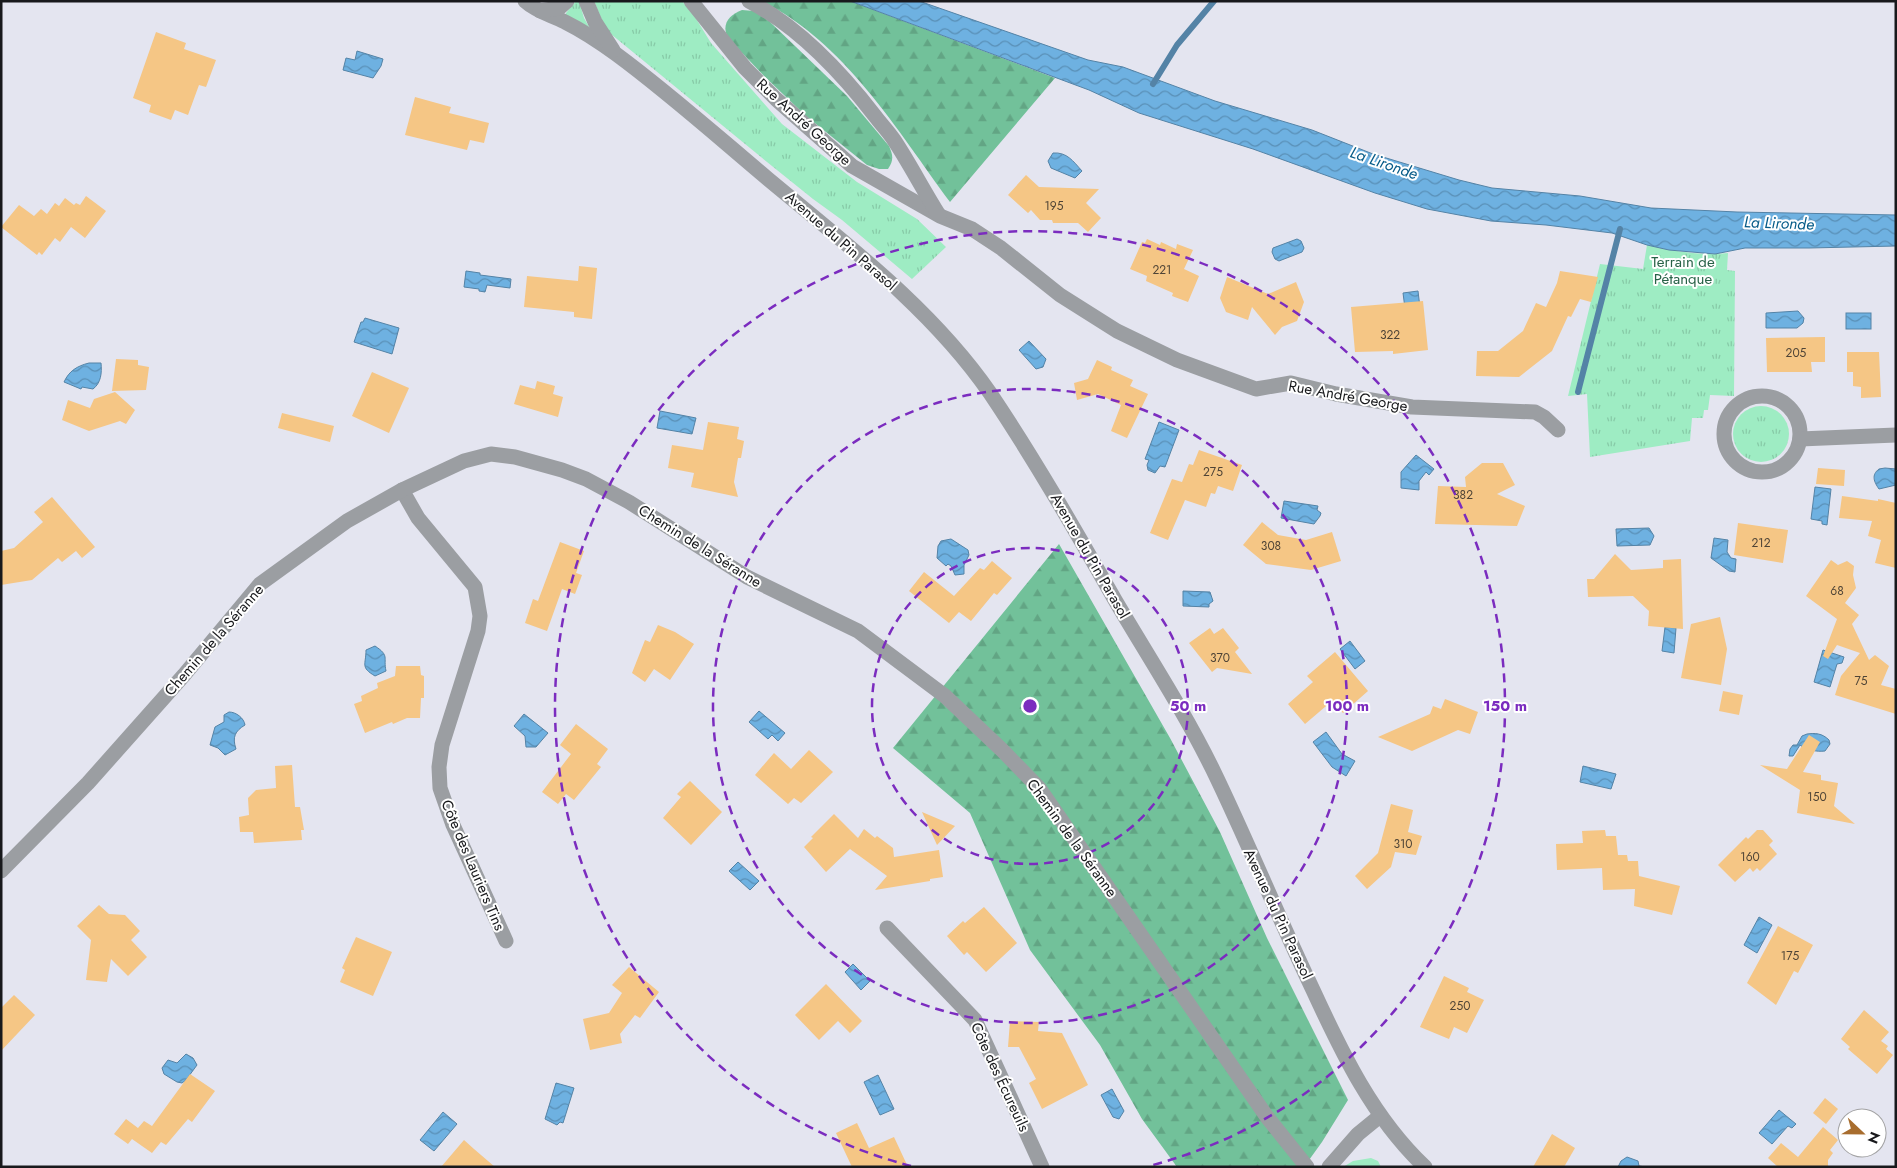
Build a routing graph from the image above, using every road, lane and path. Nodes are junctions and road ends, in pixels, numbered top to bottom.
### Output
1 (526, 1) edge
2 (567, 1) edge
3 (586, 1) edge
4 (691, 1) edge
5 (749, 1) edge
6 (540, 11) junction
7 (615, 53) junction
8 (940, 216) junction
9 (1558, 430) dead end
10 (1896, 435) edge
11 (1800, 439) junction
12 (402, 490) junction
13 (1, 871) edge
14 (887, 928) dead end
15 (506, 941) dead end
16 (1380, 1116) junction
17 (1042, 1167) edge
18 (1307, 1167) edge
19 (1329, 1167) edge
20 (1425, 1167) edge

1 - 6 street, Avenue du Pin Parasol
2 - 6 street
3 - 7 street, Avenue du Pin Parasol
4 - 8 street, Rue André George
5 - 8 street
6 - 7 street, Avenue du Pin Parasol
7 - 16 street, Avenue du Pin Parasol
8 - 9 street, Rue André George
10 - 11 street
11 - 11 street
12 - 13 street, Chemin de la Séranne
12 - 15 street, Côte des Lauriers Tins
12 - 18 street, Chemin de la Séranne
14 - 17 street, Côte des Écureuils
16 - 19 street
16 - 20 street, Avenue du Pin Parasol

